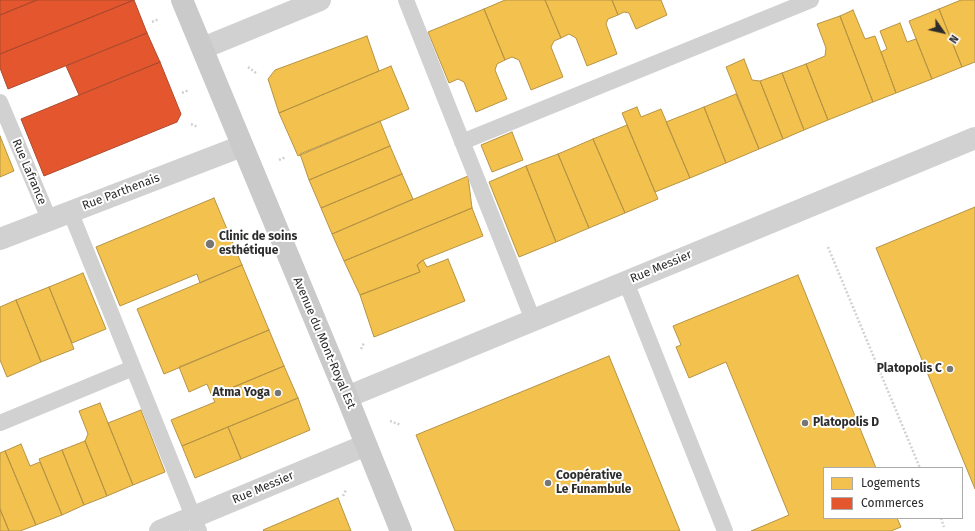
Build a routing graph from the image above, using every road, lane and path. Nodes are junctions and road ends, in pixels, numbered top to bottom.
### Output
1 (182, 0) edge
2 (320, 0) edge
3 (406, 0) edge
4 (811, 0) edge
5 (160, 19) dead end
6 (152, 22) dead end
7 (203, 48) junction
8 (248, 67) dead end
9 (256, 73) dead end
10 (189, 90) dead end
11 (182, 93) dead end
12 (0, 102) edge
13 (191, 124) dead end
14 (198, 127) dead end
15 (975, 138) edge
16 (462, 142) junction
17 (242, 146) junction
18 (286, 157) dead end
19 (278, 160) dead end
20 (70, 211) junction
21 (49, 219) junction
22 (0, 239) edge
23 (828, 247) dead end
24 (626, 282) junction
25 (533, 320) junction
26 (364, 343) dead end
27 (361, 349) dead end
28 (133, 368) junction
29 (347, 397) junction
30 (390, 421) dead end
31 (0, 423) edge
32 (401, 425) dead end
33 (366, 445) junction
34 (920, 467) edge
35 (346, 490) dead end
36 (343, 496) dead end
37 (941, 519) edge
38 (196, 524) edge
39 (944, 526) dead end
40 (160, 531) edge
41 (401, 531) edge
42 (726, 531) edge

1 - 7 main road, Avenue du Mont-Royal Est
2 - 7 street
3 - 16 lane
4 - 16 lane
5 - 6 path
7 - 17 main road, Avenue du Mont-Royal Est
8 - 9 path
10 - 11 path
12 - 21 lane, Rue Lafrance
13 - 14 path
15 - 24 street, Rue Messier
16 - 25 lane
17 - 20 street, Rue Parthenais
17 - 29 main road, Avenue du Mont-Royal Est
18 - 19 path
20 - 21 street, Rue Parthenais
20 - 28 lane
21 - 22 street, Rue Parthenais
23 - 34 path
24 - 25 street, Rue Messier
24 - 42 lane
25 - 29 street, Rue Messier
26 - 27 path
28 - 31 lane
28 - 38 lane
29 - 33 main road, Avenue du Mont-Royal Est
30 - 32 path
33 - 38 street, Rue Messier
33 - 41 main road, Avenue du Mont-Royal Est
35 - 36 path
37 - 39 path
38 - 40 street, Rue Messier

